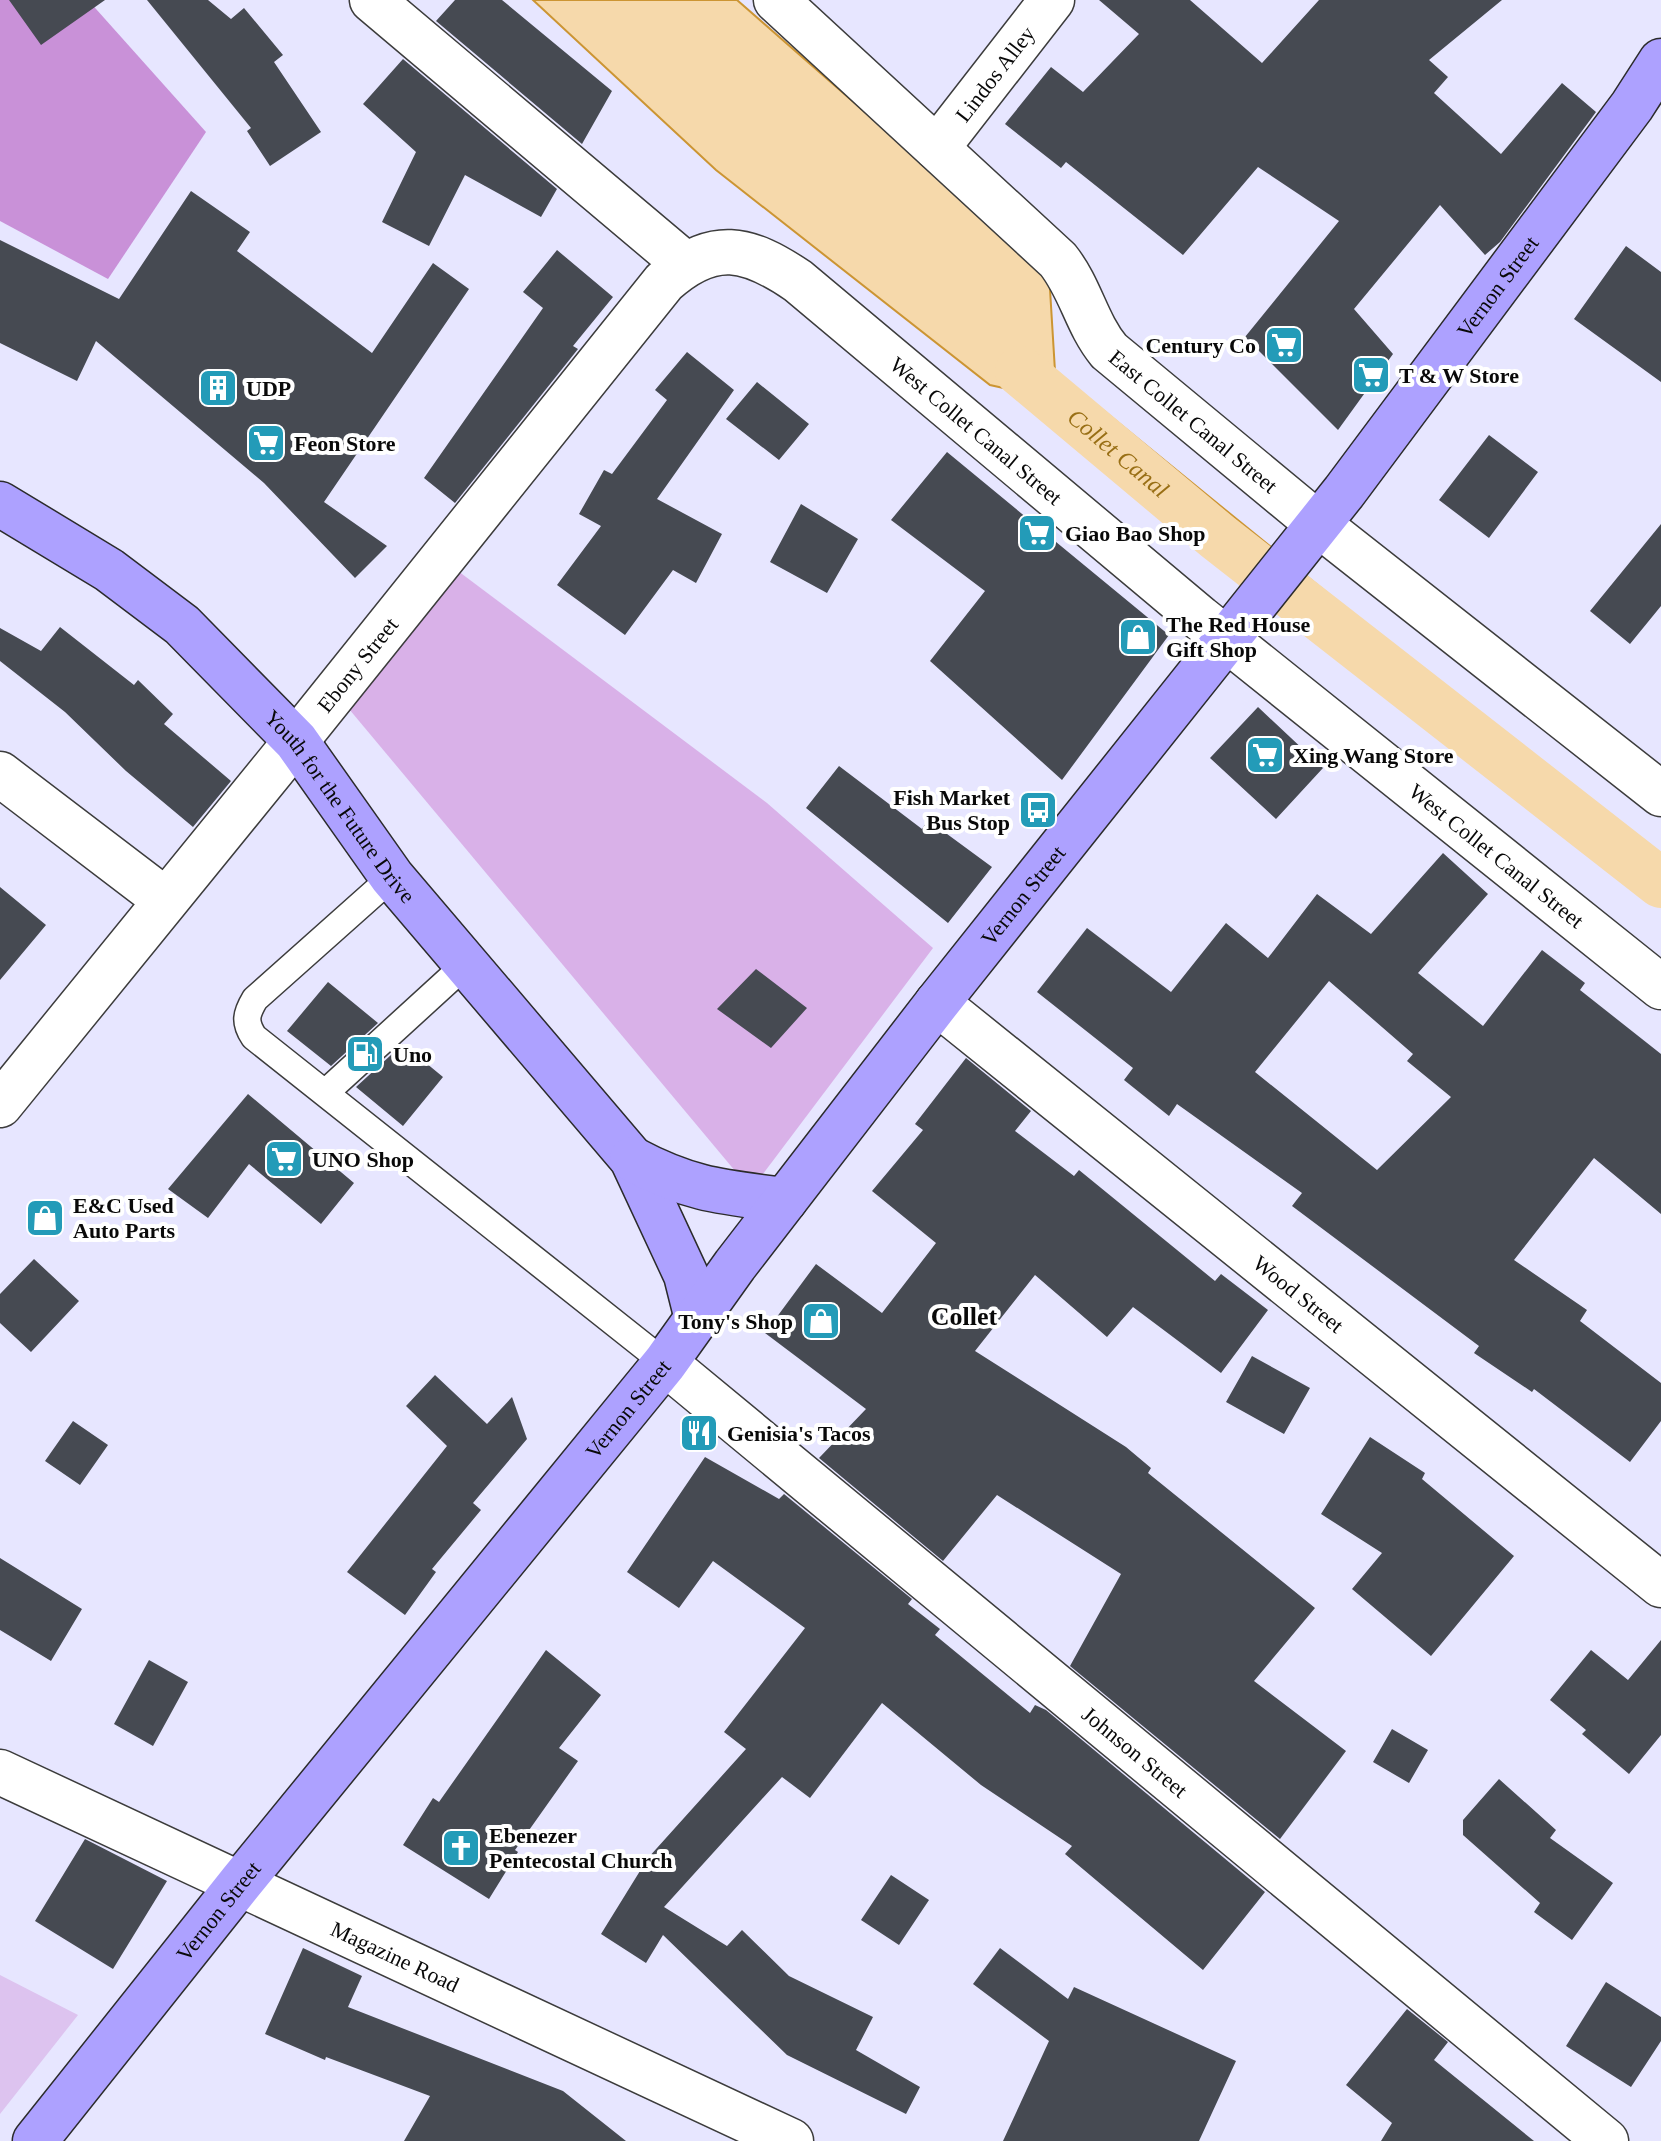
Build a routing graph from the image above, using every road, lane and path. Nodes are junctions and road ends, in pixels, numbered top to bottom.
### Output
1 (372, 0) edge
2 (776, 0) edge
3 (1052, 0) edge
4 (1661, 61) edge
5 (937, 148) junction
6 (685, 264) junction
7 (0, 504) edge
8 (1309, 535) junction
9 (1226, 638) junction
10 (296, 741) junction
11 (0, 774) edge
12 (1661, 794) edge
13 (392, 877) junction
14 (164, 899) junction
15 (464, 966) junction
16 (1661, 987) edge
17 (937, 1003) junction
18 (325, 1093) junction
19 (0, 1105) edge
20 (632, 1159) junction
21 (785, 1200) junction
22 (697, 1319) junction
23 (665, 1363) junction
24 (1661, 1585) edge
25 (0, 1772) edge
26 (241, 1882) junction
27 (35, 2141) edge
28 (791, 2141) edge
29 (1606, 2141) edge

1 - 6 street
2 - 5 street, East Collet Canal Street
3 - 5 street, Lindos Alley
4 - 8 main road, Vernon Street
5 - 8 street, East Collet Canal Street
6 - 9 street, West Collet Canal Street
6 - 10 street, Ebony Street
7 - 10 main road, Youth for the Future Drive
8 - 9 main road, Vernon Street
8 - 12 street, East Collet Canal Street
9 - 16 street, West Collet Canal Street
9 - 17 main road, Vernon Street
10 - 13 main road, Youth for the Future Drive
10 - 14 street, Ebony Street
11 - 14 street
13 - 15 main road, Youth for the Future Drive
13 - 18 lane
14 - 19 street, Ebony Street
15 - 18 lane
15 - 20 main road, Youth for the Future Drive
17 - 21 main road, Vernon Street
17 - 24 street, Wood Street
18 - 23 lane
20 - 21 main road, Youth for the Future Drive
20 - 22 main road, Youth for the Future Drive
21 - 22 main road, Vernon Street
22 - 23 main road, Vernon Street
23 - 26 main road, Vernon Street
23 - 29 street, Johnson Street
25 - 26 street, Magazine Road
26 - 27 main road, Vernon Street
26 - 28 street, Magazine Road

